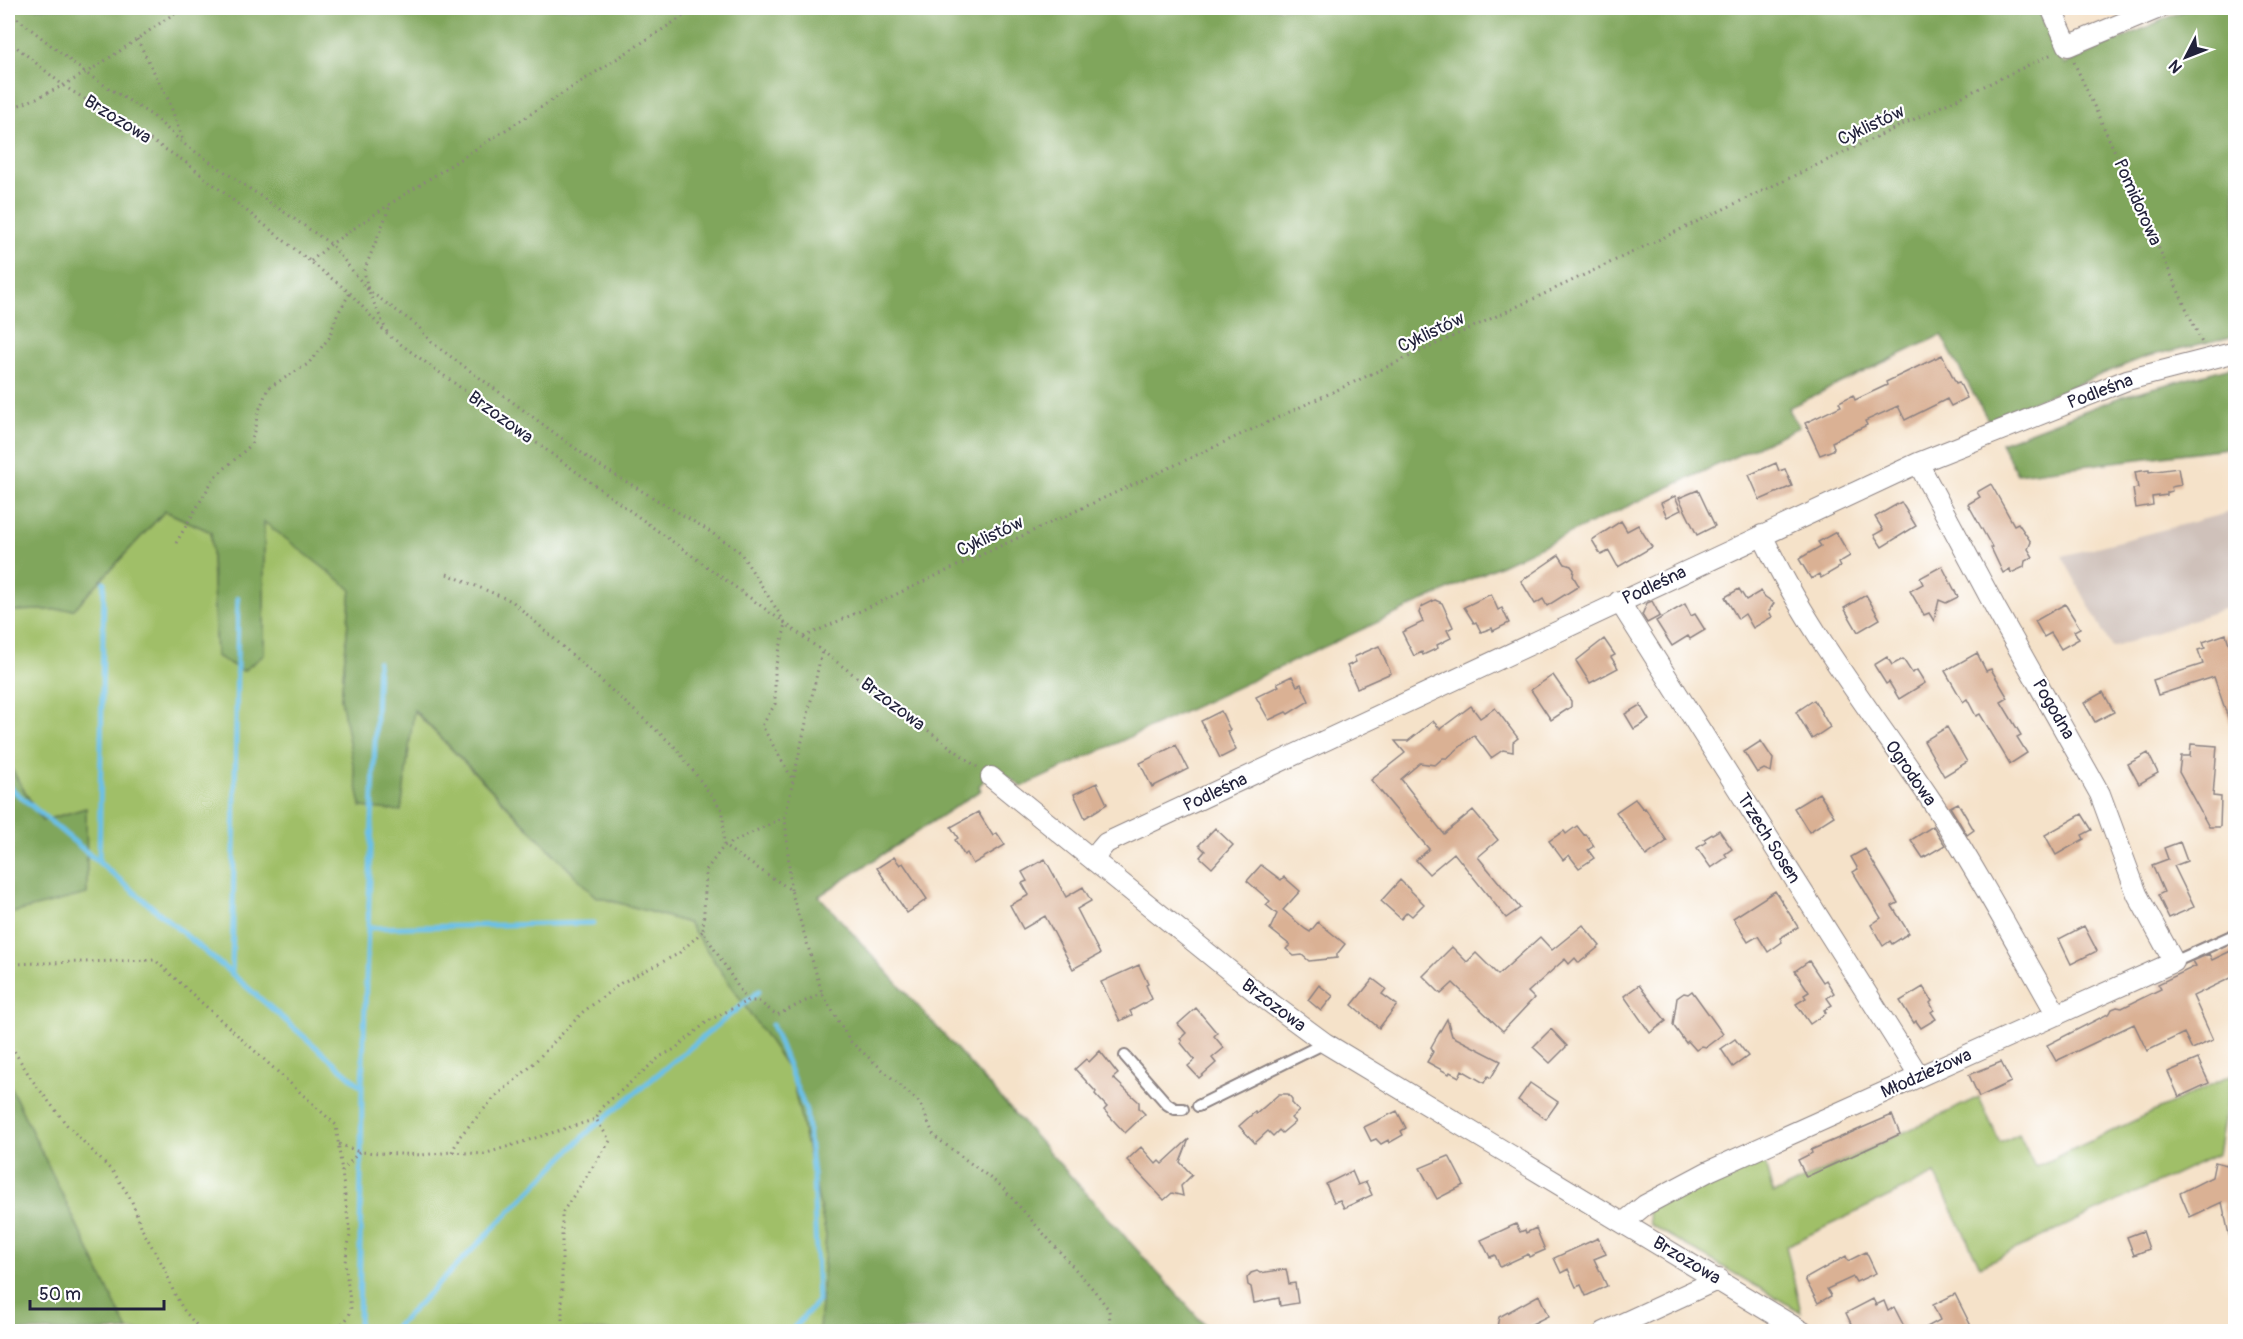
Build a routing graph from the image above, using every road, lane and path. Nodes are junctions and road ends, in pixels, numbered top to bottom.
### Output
1 (182, 8) edge
2 (696, 8) edge
3 (2051, 8) edge
4 (2158, 8) edge
5 (8, 11) edge
6 (136, 39) junction
7 (8, 40) edge
8 (2068, 46) junction
9 (87, 74) junction
10 (64, 86) junction
11 (8, 109) edge
12 (184, 144) junction
13 (390, 204) junction
14 (331, 244) junction
15 (311, 261) junction
16 (368, 290) junction
17 (350, 292) junction
18 (388, 335) junction
19 (2235, 352) edge
20 (2208, 358) junction
21 (1918, 463) junction
22 (1762, 535) junction
23 (176, 543) dead end
24 (447, 574) dead end
25 (1619, 601) junction
26 (786, 624) junction
27 (804, 637) junction
28 (822, 651) junction
29 (991, 777) joint
30 (793, 780) junction
31 (785, 817) junction
32 (724, 846) junction
33 (1094, 861) junction
34 (791, 890) junction
35 (703, 931) junction
36 (2235, 934) edge
37 (2174, 962) junction
38 (8, 964) edge
39 (822, 993) junction
40 (747, 1001) junction
41 (2057, 1015) junction
42 (8, 1041) edge
43 (1325, 1043) junction
44 (1125, 1056) dead end
45 (1919, 1076) junction
46 (1198, 1106) dead end
47 (1182, 1109) dead end
48 (596, 1119) junction
49 (339, 1144) junction
50 (359, 1152) junction
51 (452, 1152) junction
52 (342, 1171) junction
53 (1624, 1222) junction
54 (1719, 1279) junction
55 (202, 1332) edge
56 (249, 1332) edge
57 (265, 1332) edge
58 (322, 1332) edge
59 (562, 1332) edge
60 (1111, 1332) edge
61 (1604, 1332) edge
62 (1803, 1332) edge

1 - 6 path
2 - 13 path
3 - 8 street
4 - 8 street
5 - 9 path
6 - 9 path
6 - 12 path
7 - 10 path, Brzozowa
8 - 20 path, Pomidorowa
8 - 27 path, Cyklistów
9 - 10 path
9 - 12 path
10 - 11 path
10 - 15 path, Brzozowa
12 - 14 path
13 - 14 path
13 - 16 path
14 - 15 path
14 - 16 path
15 - 17 path, Brzozowa
16 - 18 path
16 - 26 path
17 - 18 path, Brzozowa
17 - 23 path
18 - 26 path, Brzozowa
19 - 20 street, Podleśna
20 - 21 street, Podleśna
21 - 22 street, Podleśna
21 - 37 street, Pogodna
22 - 25 street, Podleśna
22 - 41 street, Ogrodowa
24 - 32 path
25 - 33 street, Podleśna
25 - 45 street, Trzech Sosen
26 - 27 path, Brzozowa
26 - 30 path
27 - 28 path, Brzozowa
28 - 29 path, Brzozowa
28 - 30 path
29 - 33 street, Brzozowa
30 - 31 path
31 - 32 path
31 - 34 path
32 - 34 path
32 - 35 path
33 - 43 street, Brzozowa
34 - 39 path
35 - 40 path
35 - 51 path
36 - 37 lane, Młodzieżowa
37 - 41 street, Młodzieżowa
38 - 49 path
39 - 40 path
39 - 60 path
40 - 48 path
41 - 45 street, Młodzieżowa
42 - 55 path
43 - 46 lane
43 - 53 street, Brzozowa
44 - 47 lane
45 - 53 street, Młodzieżowa
48 - 51 path
48 - 59 path
49 - 50 path
49 - 52 path
50 - 51 path
50 - 52 path
52 - 58 path
53 - 54 street, Brzozowa
54 - 61 street
54 - 62 street, Brzozowa
56 - 57 path

